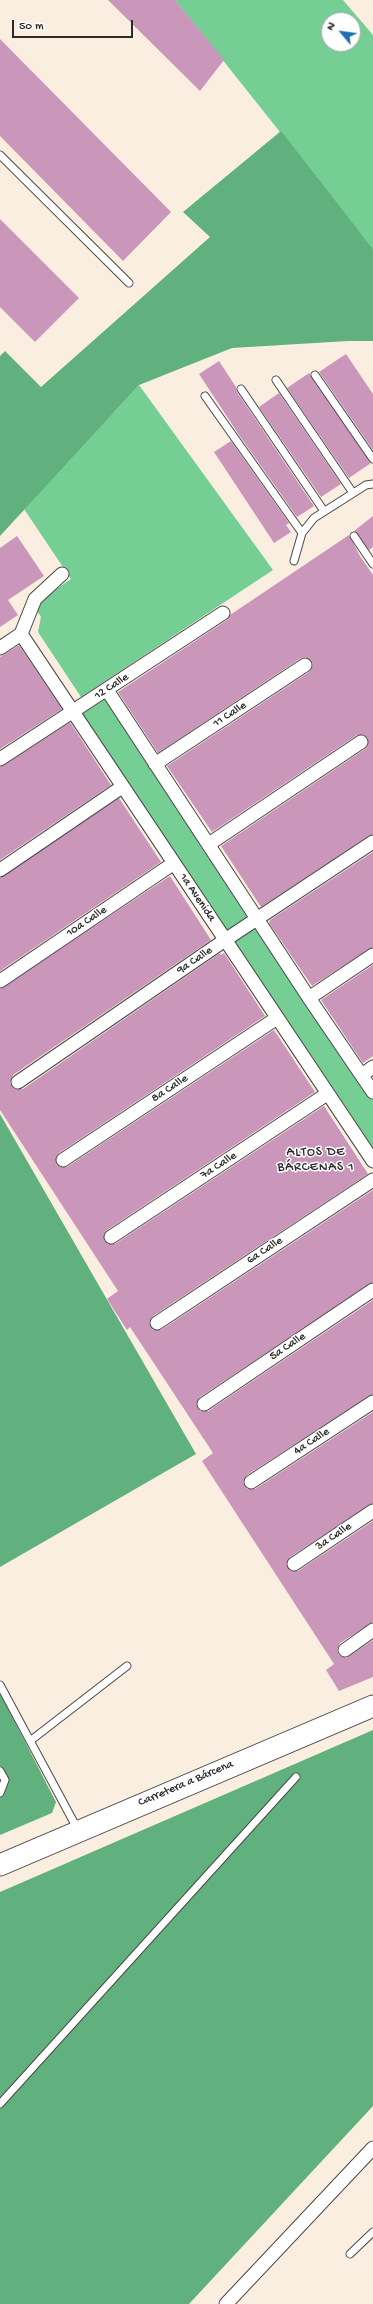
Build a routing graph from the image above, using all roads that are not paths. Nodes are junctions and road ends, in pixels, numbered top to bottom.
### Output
1 (0, 155) edge
2 (128, 283) dead end
3 (316, 375) dead end
4 (276, 380) dead end
5 (241, 389) dead end
6 (205, 396) dead end
7 (373, 459) edge
8 (373, 484) edge
9 (353, 493) junction
10 (324, 511) junction
11 (302, 533) junction
12 (354, 536) dead end
13 (294, 560) dead end
14 (373, 564) edge
15 (62, 574) dead end
16 (223, 614) dead end
17 (21, 634) junction
18 (0, 648) edge
19 (305, 665) dead end
20 (107, 690) junction
21 (72, 712) junction
22 (362, 742) dead end
23 (0, 759) edge
24 (155, 764) junction
25 (122, 787) junction
26 (373, 842) edge
27 (209, 844) junction
28 (174, 864) junction
29 (0, 870) edge
30 (257, 919) junction
31 (225, 940) junction
32 (373, 955) edge
33 (0, 981) edge
34 (309, 998) junction
35 (277, 1018) junction
36 (373, 1068) edge
37 (362, 1075) junction
38 (18, 1082) dead end
39 (373, 1092) edge
40 (327, 1094) junction
41 (63, 1160) dead end
42 (373, 1162) edge
43 (373, 1180) edge
44 (111, 1237) dead end
45 (373, 1290) edge
46 (158, 1323) dead end
47 (373, 1402) edge
48 (204, 1404) dead end
49 (252, 1482) dead end
50 (373, 1511) edge
51 (294, 1564) dead end
52 (373, 1630) edge
53 (344, 1650) dead end
54 (127, 1666) dead end
55 (1, 1687) edge
56 (373, 1706) edge
57 (30, 1741) junction
58 (0, 1771) edge
59 (296, 1777) dead end
60 (0, 1793) edge
61 (78, 1830) junction
62 (0, 1865) edge
63 (0, 2104) edge
64 (373, 2148) edge
65 (373, 2232) edge
66 (350, 2254) dead end
67 (226, 2304) edge

1 - 2 lane
3 - 7 lane
4 - 9 lane
5 - 10 lane
6 - 11 lane
8 - 9 lane
9 - 10 lane
10 - 11 lane
11 - 13 lane
12 - 14 lane
15 - 17 street
16 - 20 street, 12 Calle
17 - 18 street
17 - 21 street, 1a Avenida
19 - 24 street, 11 Calle
20 - 21 street, 12 Calle
20 - 24 street
21 - 23 street, 12 Calle
21 - 25 street, 1a Avenida
22 - 27 street
24 - 27 street
25 - 28 street, 1a Avenida
25 - 29 street
26 - 30 street, 9a Calle
27 - 30 street
28 - 31 street, 1a Avenida
28 - 33 street, 10a Calle
30 - 31 street, 9a Calle
30 - 34 street
31 - 35 street, 1a Avenida
31 - 38 street, 9a Calle
32 - 34 street
34 - 37 street
35 - 40 street, 1a Avenida
35 - 41 street, 8a Calle
36 - 37 street
37 - 39 street
40 - 42 street, 1a Avenida
40 - 44 street, 7a Calle
43 - 46 street, 6a Calle
45 - 48 street, 5a Calle
47 - 49 street, 4a Calle
50 - 51 street, 3a Calle
52 - 53 street
54 - 57 lane
55 - 57 lane
56 - 61 main road, Carretera a Bárcena
57 - 61 lane
58 - 60 lane
59 - 63 lane
61 - 62 main road, Carretera a Bárcena
64 - 67 street
65 - 66 lane

